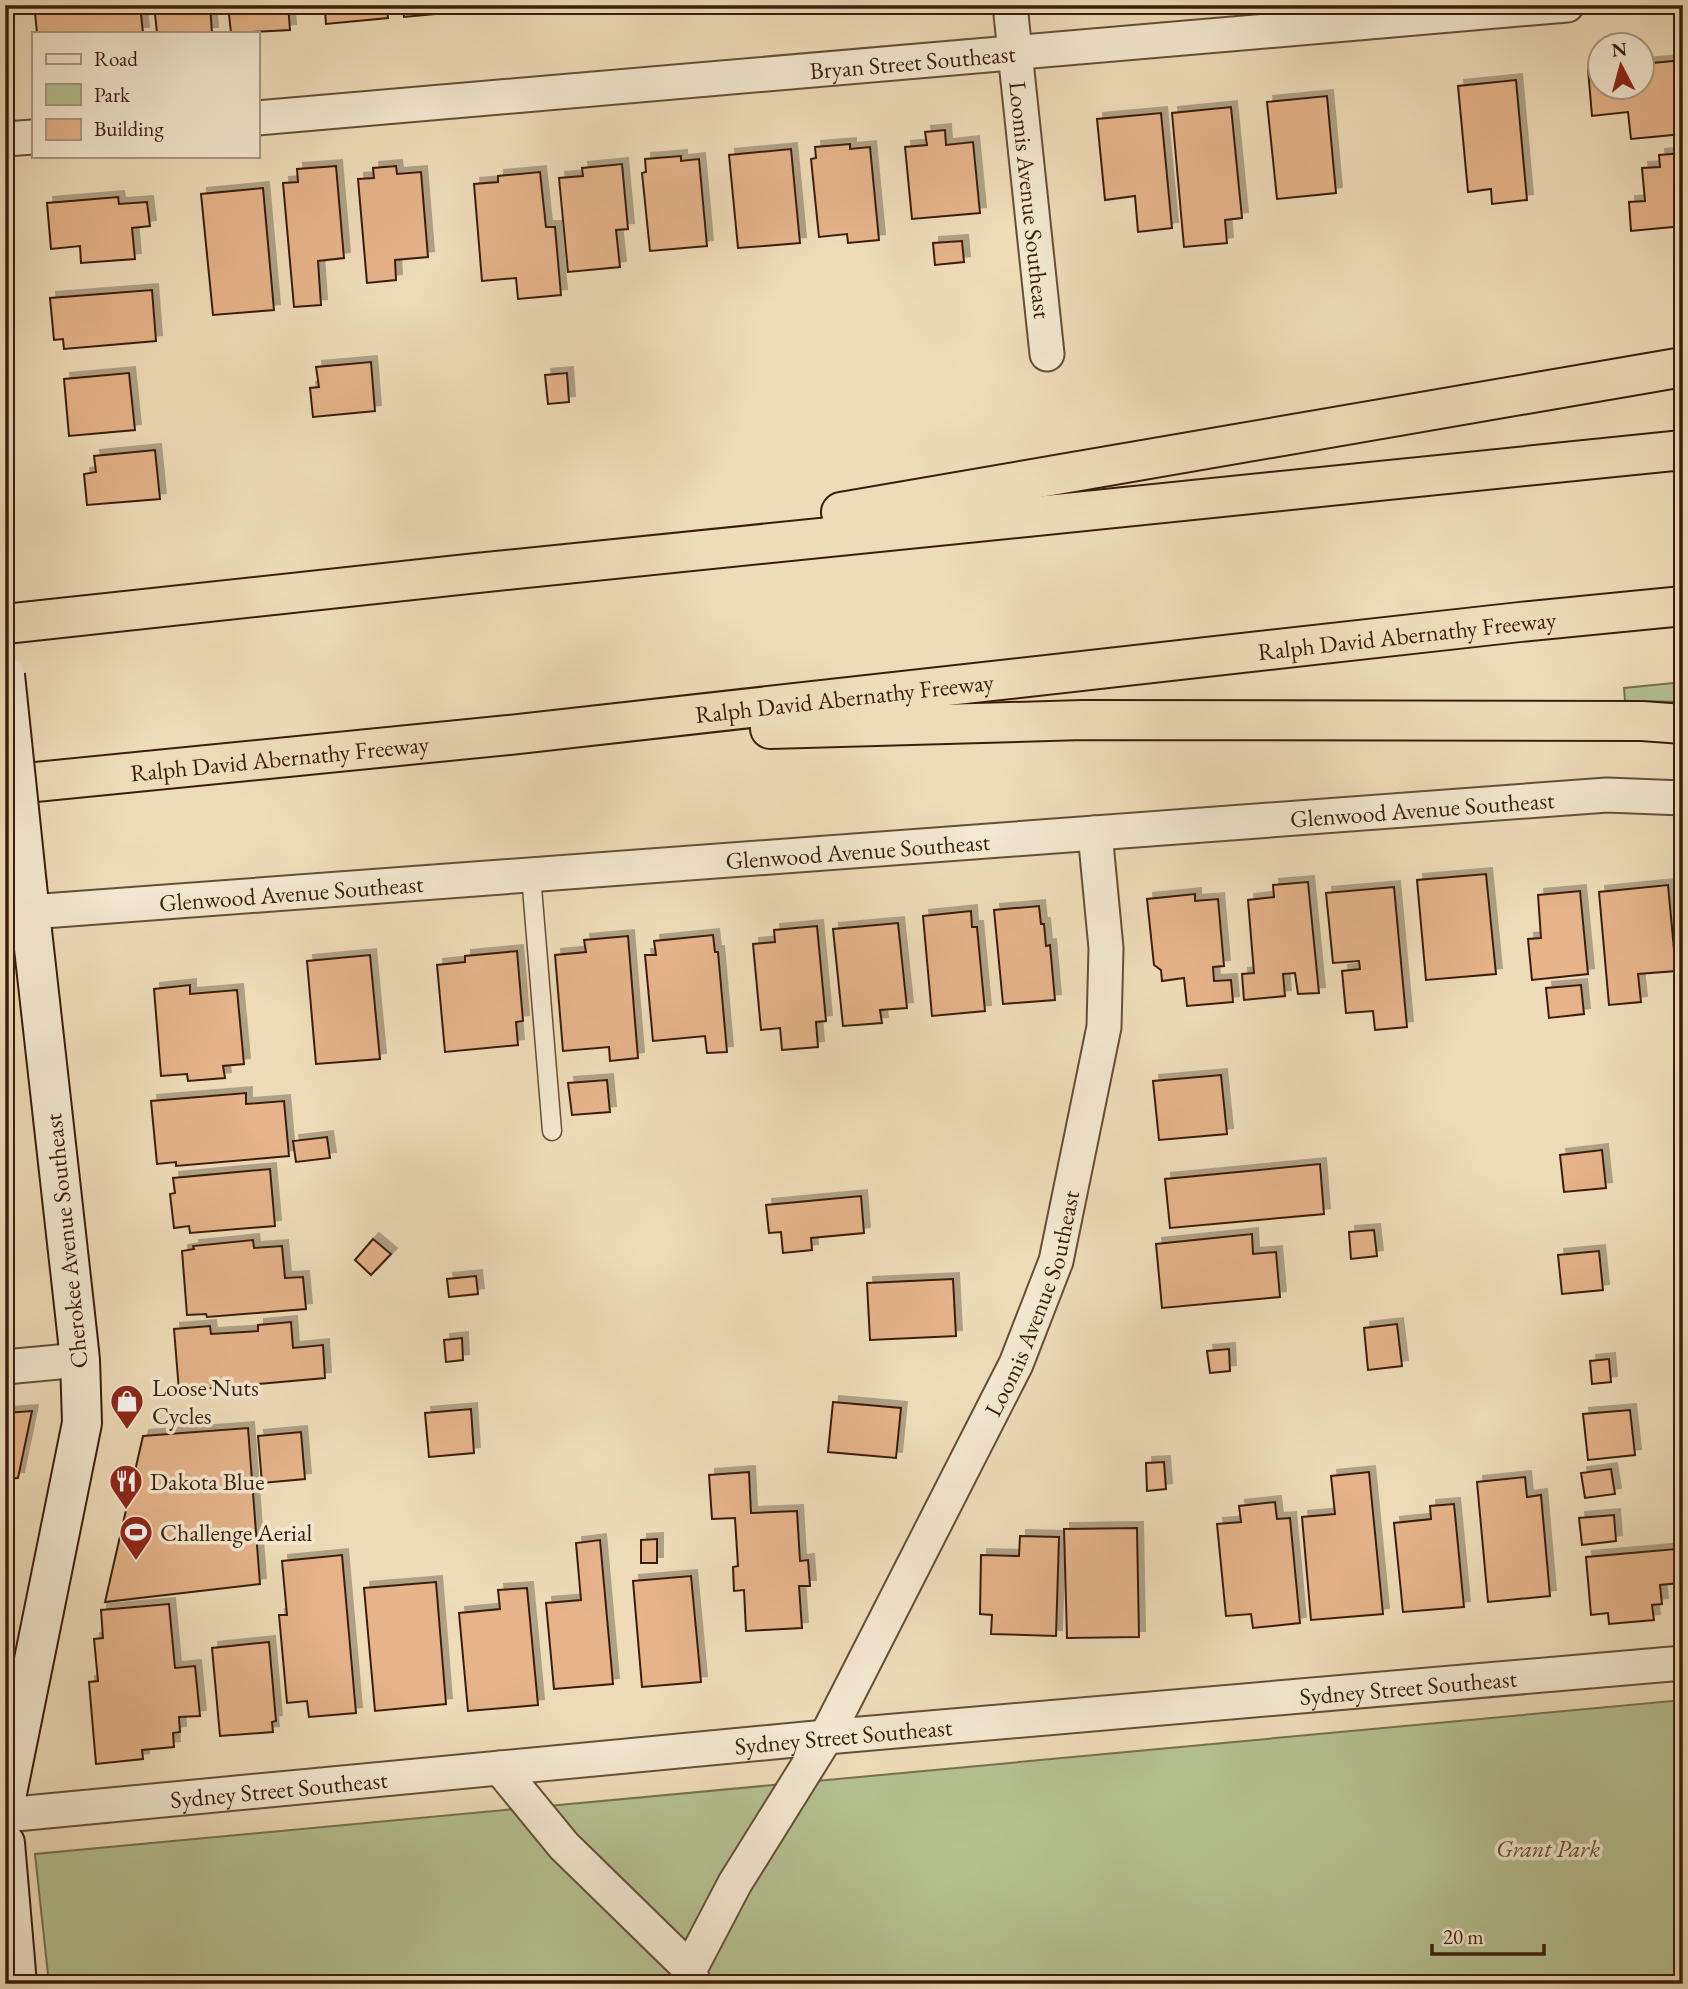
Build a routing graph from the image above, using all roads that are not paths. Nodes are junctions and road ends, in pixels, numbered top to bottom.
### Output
1 (1010, 5) edge
2 (1567, 5) edge
3 (1015, 53) junction
4 (259, 118) edge
5 (32, 137) edge
6 (5, 139) edge
7 (1047, 354) dead end
8 (1683, 367) edge
9 (1683, 450) edge
10 (477, 573) junction
11 (1683, 606) edge
12 (5, 624) edge
13 (5, 675) edge
14 (1683, 724) edge
15 (509, 735) junction
16 (5, 785) edge
17 (1683, 798) edge
18 (1095, 833) junction
19 (531, 875) junction
20 (29, 899) junction
21 (552, 1131) dead end
22 (80, 1360) junction
23 (5, 1367) edge
24 (1683, 1663) edge
25 (826, 1737) junction
26 (500, 1768) junction
27 (5, 1803) edge
28 (5, 1815) edge
29 (5, 1843) edge
30 (691, 1976) edge
31 (17, 1984) edge

1 - 3 street, Loomis Avenue Southeast
2 - 3 street, Bryan Street Southeast
3 - 4 street, Bryan Street Southeast
3 - 7 street, Loomis Avenue Southeast
5 - 6 street
8 - 10 highway
9 - 10 highway
10 - 12 highway
11 - 15 highway, Ralph David Abernathy Freeway
13 - 20 street, Cherokee Avenue Southeast, bridge
14 - 15 highway
15 - 16 highway, Ralph David Abernathy Freeway
17 - 18 street, Glenwood Avenue Southeast
18 - 19 street, Glenwood Avenue Southeast
18 - 25 street, Loomis Avenue Southeast
19 - 20 street, Glenwood Avenue Southeast
19 - 21 lane
20 - 22 street, Cherokee Avenue Southeast
22 - 23 street
22 - 27 street, Cherokee Avenue Southeast
24 - 25 street, Sydney Street Southeast
25 - 26 street, Sydney Street Southeast
25 - 30 street, Loomis Avenue Southeast
26 - 28 street, Sydney Street Southeast
26 - 30 street
29 - 31 street

